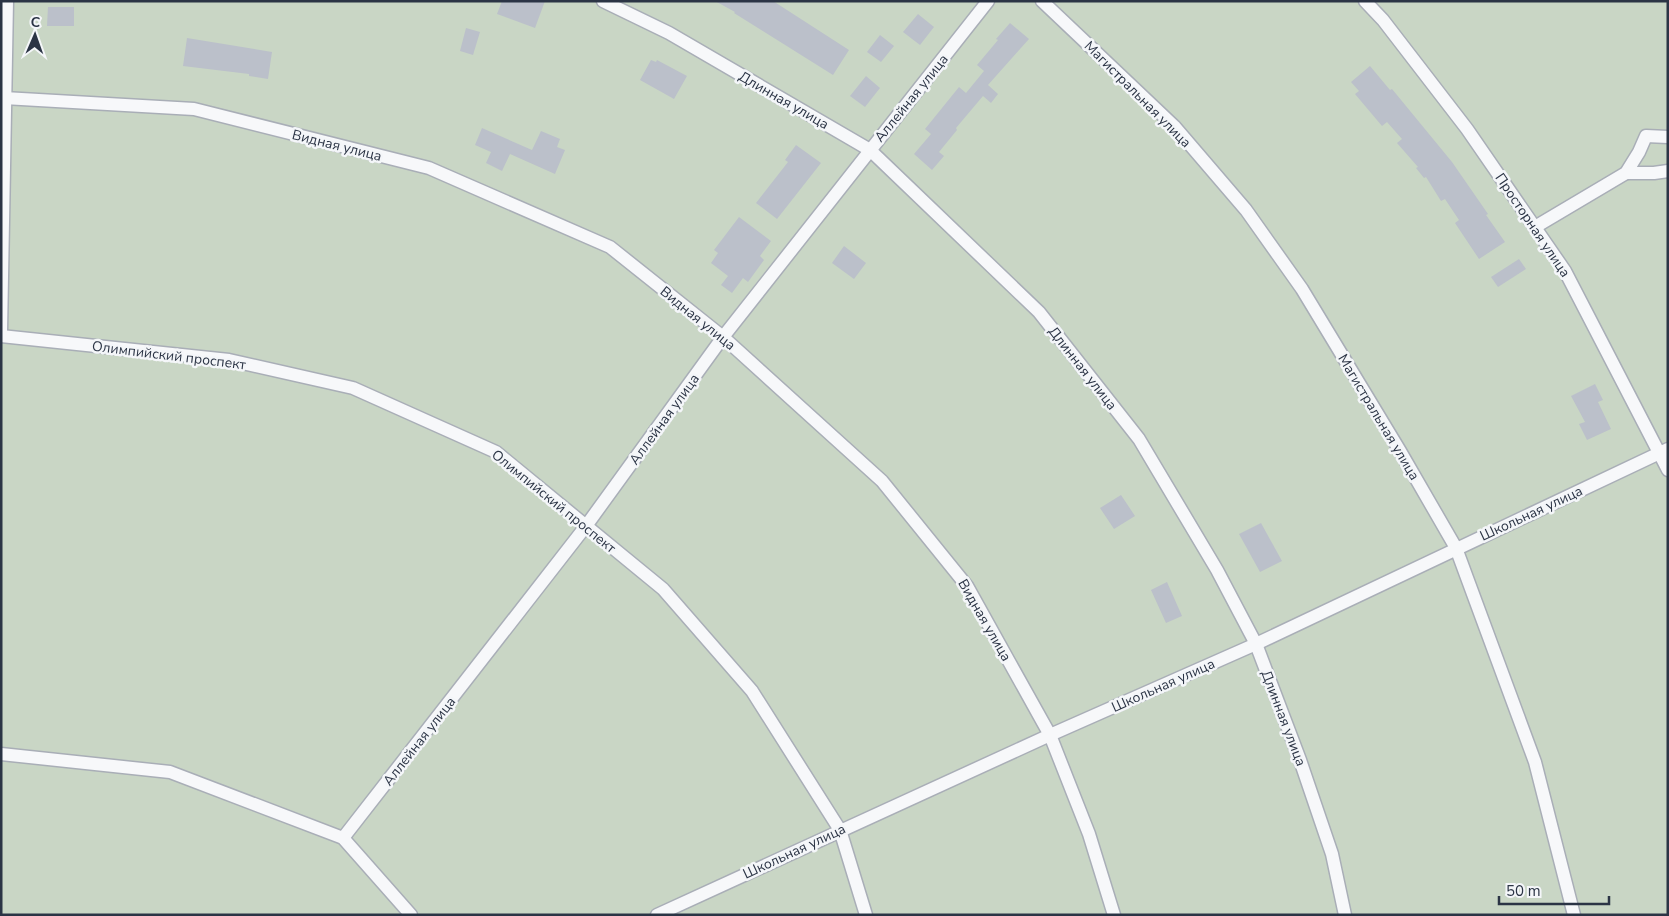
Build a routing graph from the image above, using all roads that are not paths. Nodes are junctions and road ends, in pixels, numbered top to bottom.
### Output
1 (7, 1) edge
2 (603, 1) edge
3 (988, 1) edge
4 (1042, 1) edge
5 (1365, 1) edge
6 (4, 98) junction
7 (1668, 137) edge
8 (870, 150) junction
9 (1668, 171) edge
10 (1626, 173) junction
11 (1535, 227) junction
12 (1, 332) edge
13 (1, 336) edge
14 (723, 338) junction
15 (1664, 451) edge
16 (1668, 470) edge
17 (586, 526) junction
18 (1456, 548) junction
19 (1256, 644) junction
20 (1050, 735) junction
21 (1, 754) edge
22 (840, 830) junction
23 (343, 838) junction
24 (411, 915) edge
25 (657, 915) edge
26 (866, 915) edge
27 (1114, 915) edge
28 (1345, 915) edge
29 (1574, 915) edge

1 - 6 street
2 - 8 street, Длинная улица
3 - 8 street, Аллейная улица
4 - 18 street, Магистральная улица
5 - 11 street, Просторная улица
6 - 12 street
6 - 14 street, Видная улица
7 - 10 street
8 - 14 street, Аллейная улица
8 - 19 street, Длинная улица
9 - 10 street
10 - 11 street
11 - 15 street, Просторная улица
13 - 17 street, Олимпийский проспект
14 - 17 street, Аллейная улица
14 - 20 street, Видная улица
15 - 16 street, Просторная улица
15 - 18 street, Школьная улица
17 - 22 street, Олимпийский проспект
17 - 23 street, Аллейная улица
18 - 19 street, Школьная улица
18 - 29 street, Магистральная улица
19 - 20 street, Школьная улица
19 - 28 street, Длинная улица
20 - 22 street, Школьная улица
20 - 27 street, Видная улица
21 - 23 street
22 - 25 street, Школьная улица
22 - 26 street, Олимпийский проспект
23 - 24 street

